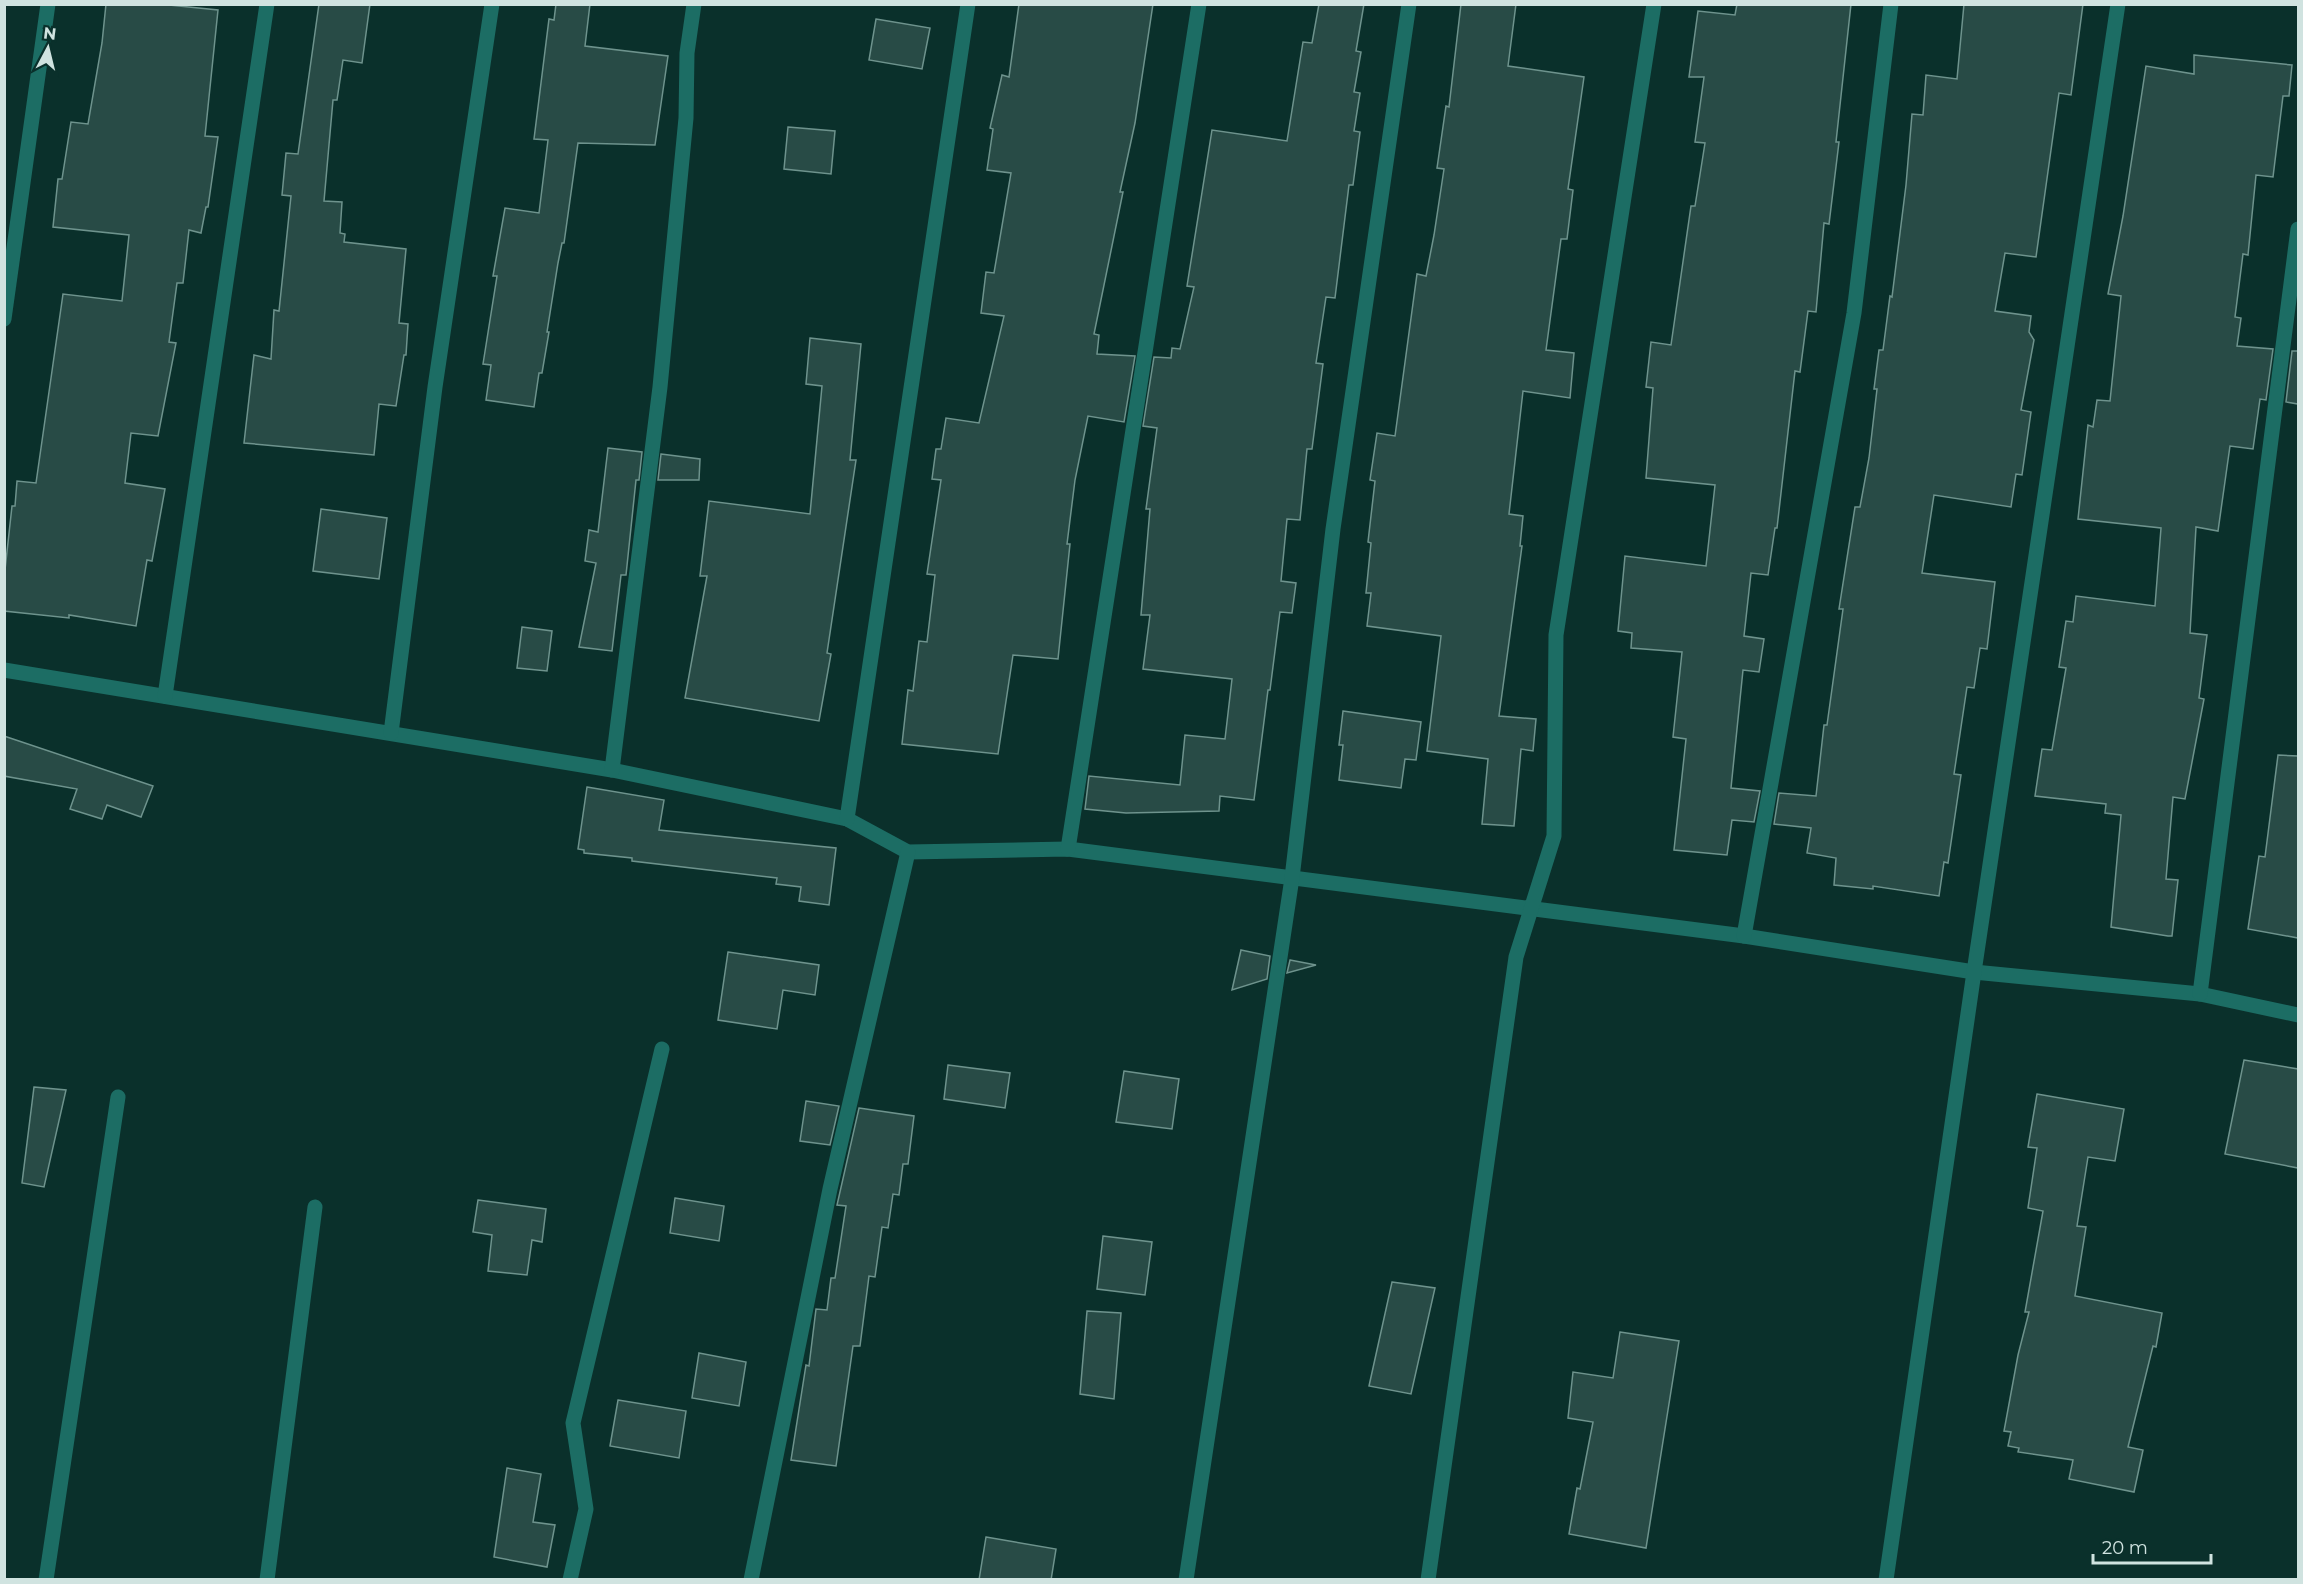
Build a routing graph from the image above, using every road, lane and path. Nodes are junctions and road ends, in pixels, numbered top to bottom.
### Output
1 (48, 4) edge
2 (267, 4) edge
3 (492, 4) edge
4 (694, 4) edge
5 (968, 4) edge
6 (1199, 4) edge
7 (1409, 4) edge
8 (1654, 4) edge
9 (1891, 4) edge
10 (2118, 4) edge
11 (2298, 229) edge
12 (4, 318) edge
13 (4, 670) edge
14 (165, 696) junction
15 (391, 733) junction
16 (612, 770) junction
17 (847, 819) junction
18 (1068, 849) junction
19 (908, 852) junction
20 (1292, 878) junction
21 (1532, 909) junction
22 (1744, 936) junction
23 (1974, 972) junction
24 (2200, 994) junction
25 (2298, 1015) edge
26 (662, 1049) dead end
27 (118, 1097) dead end
28 (315, 1207) dead end
29 (46, 1580) edge
30 (267, 1580) edge
31 (570, 1580) edge
32 (751, 1580) edge
33 (1186, 1580) edge
34 (1428, 1580) edge
35 (1886, 1580) edge

1 - 12 street
2 - 14 street
3 - 15 street
4 - 16 street
5 - 17 street
6 - 18 street
7 - 20 street
8 - 21 street
9 - 22 street
10 - 23 street
11 - 24 street
13 - 14 street
14 - 15 street
15 - 16 street
16 - 17 street
17 - 19 street
18 - 19 street
18 - 20 street
19 - 32 street
20 - 21 street
20 - 33 street
21 - 22 street
21 - 34 street
22 - 23 street
23 - 24 street
23 - 35 street
24 - 25 street
26 - 31 street
27 - 29 street
28 - 30 street

